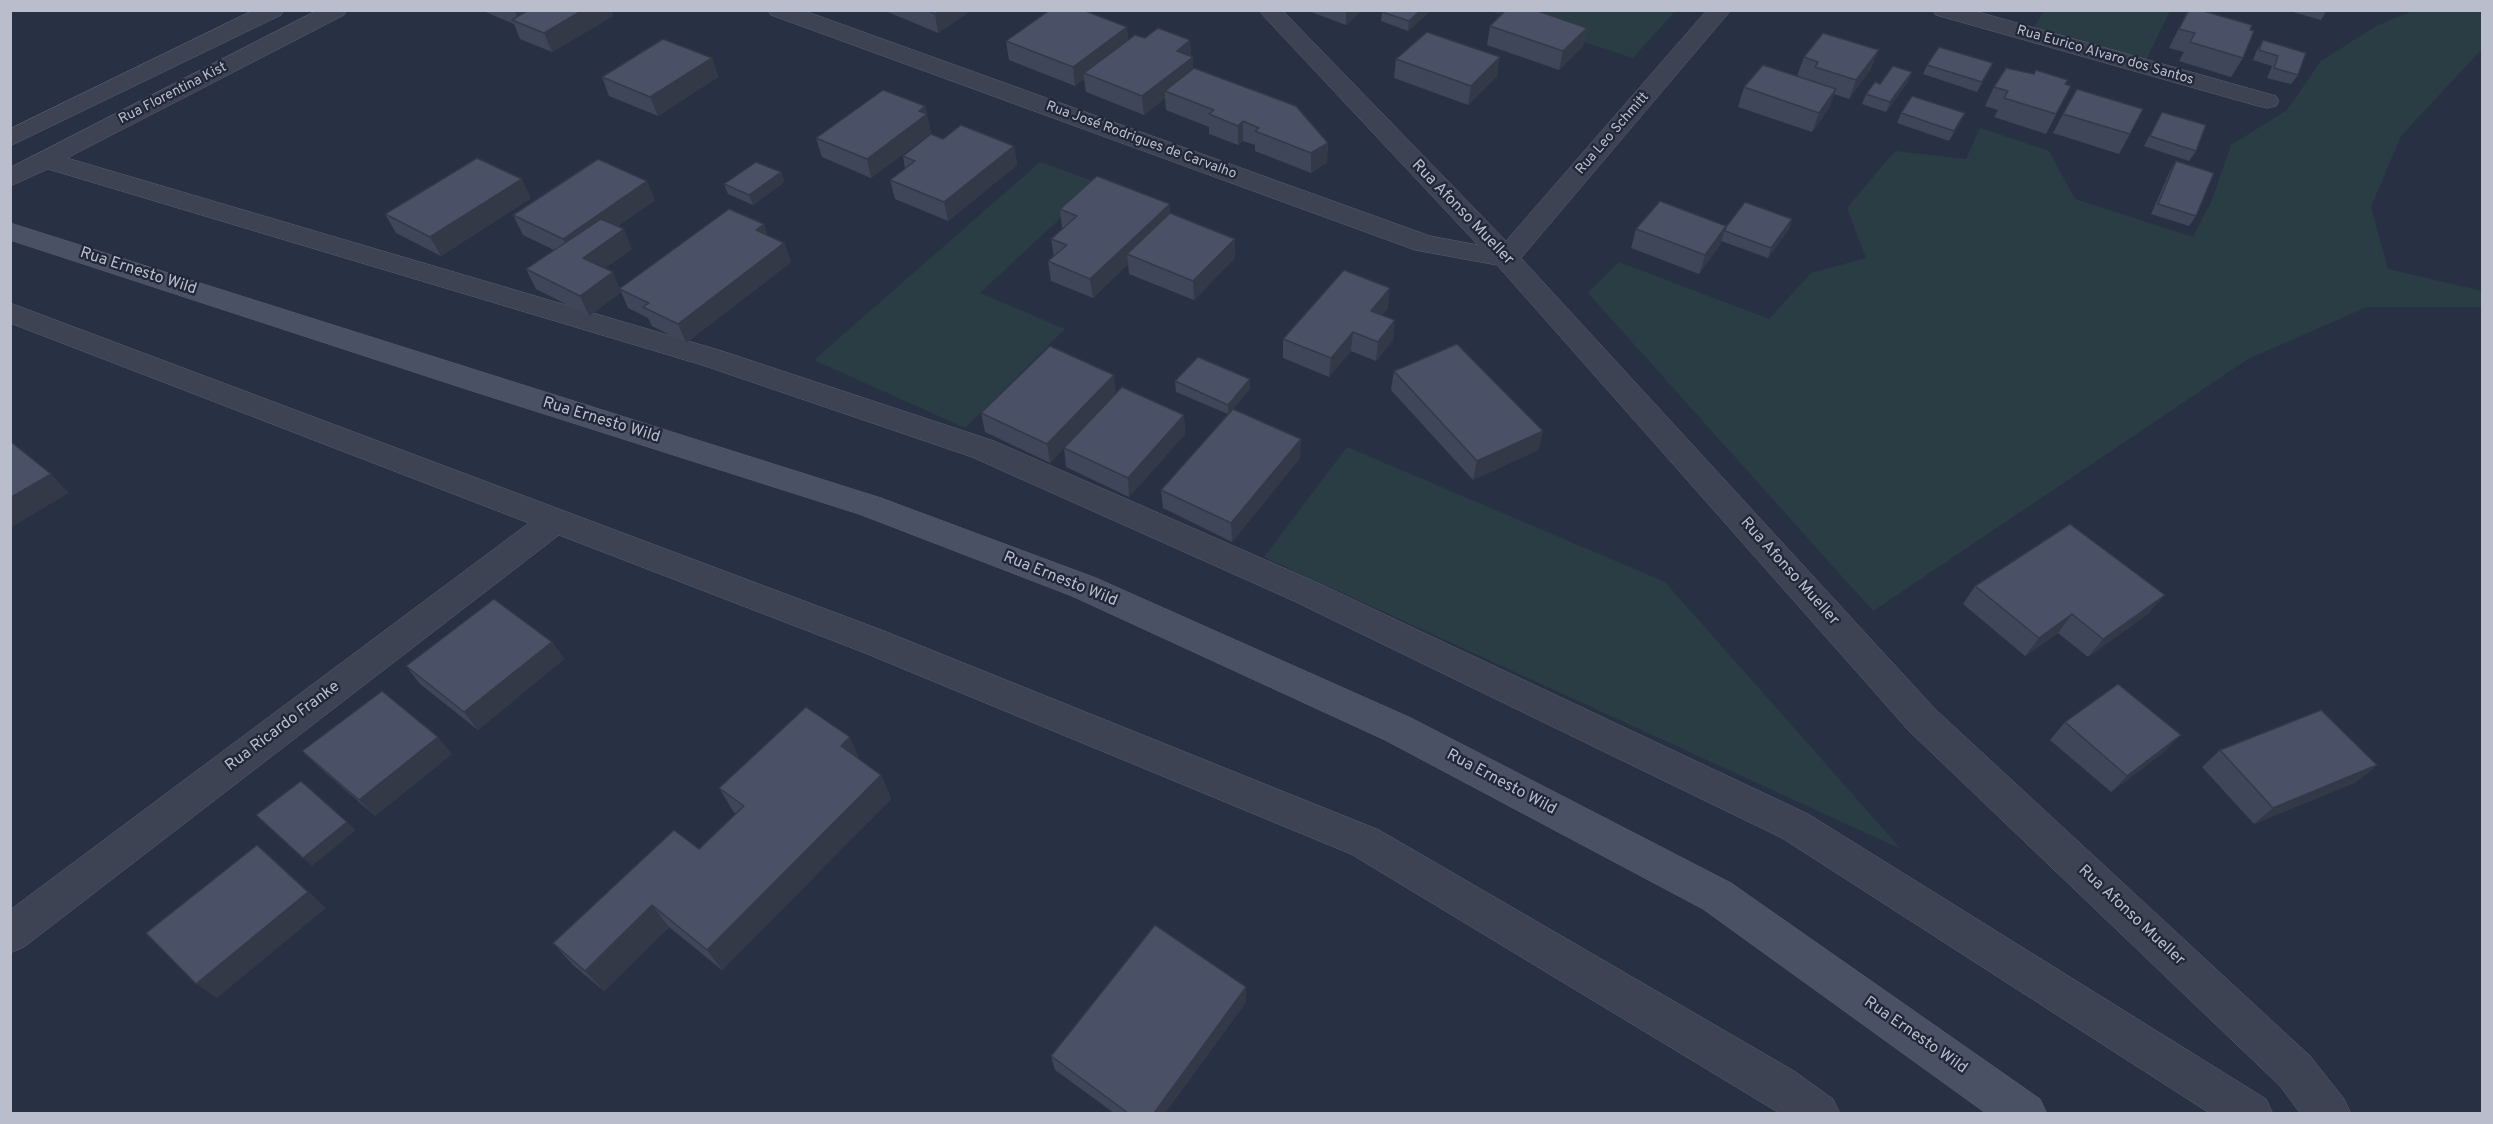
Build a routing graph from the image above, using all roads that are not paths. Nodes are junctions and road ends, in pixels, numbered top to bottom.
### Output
1 (273, 10) edge
2 (336, 10) edge
3 (779, 10) edge
4 (1269, 10) edge
5 (1720, 10) edge
6 (1944, 10) edge
7 (2267, 101) dead end
8 (10, 139) edge
9 (46, 160) junction
10 (10, 178) edge
11 (10, 231) edge
12 (1506, 258) junction
13 (10, 312) edge
14 (556, 520) junction
15 (10, 934) edge
16 (1818, 1113) edge
17 (2025, 1113) edge
18 (2251, 1113) edge
19 (2329, 1113) edge

1 - 8 street, Rua Florentina Kist
2 - 9 street, Rua Florentina Kist
3 - 12 street, Rua José Rodrigues de Carvalho
4 - 12 street, Rua Afonso Mueller
5 - 12 street, Rua Leo Schmitt
6 - 7 street, Rua Eurico Alvaro dos Santos
9 - 10 street, Rua Florentina Kist
9 - 18 street
11 - 17 main road, Rua Ernesto Wild
12 - 19 street, Rua Afonso Mueller
13 - 14 street
14 - 15 street, Rua Ricardo Franke
14 - 16 street

